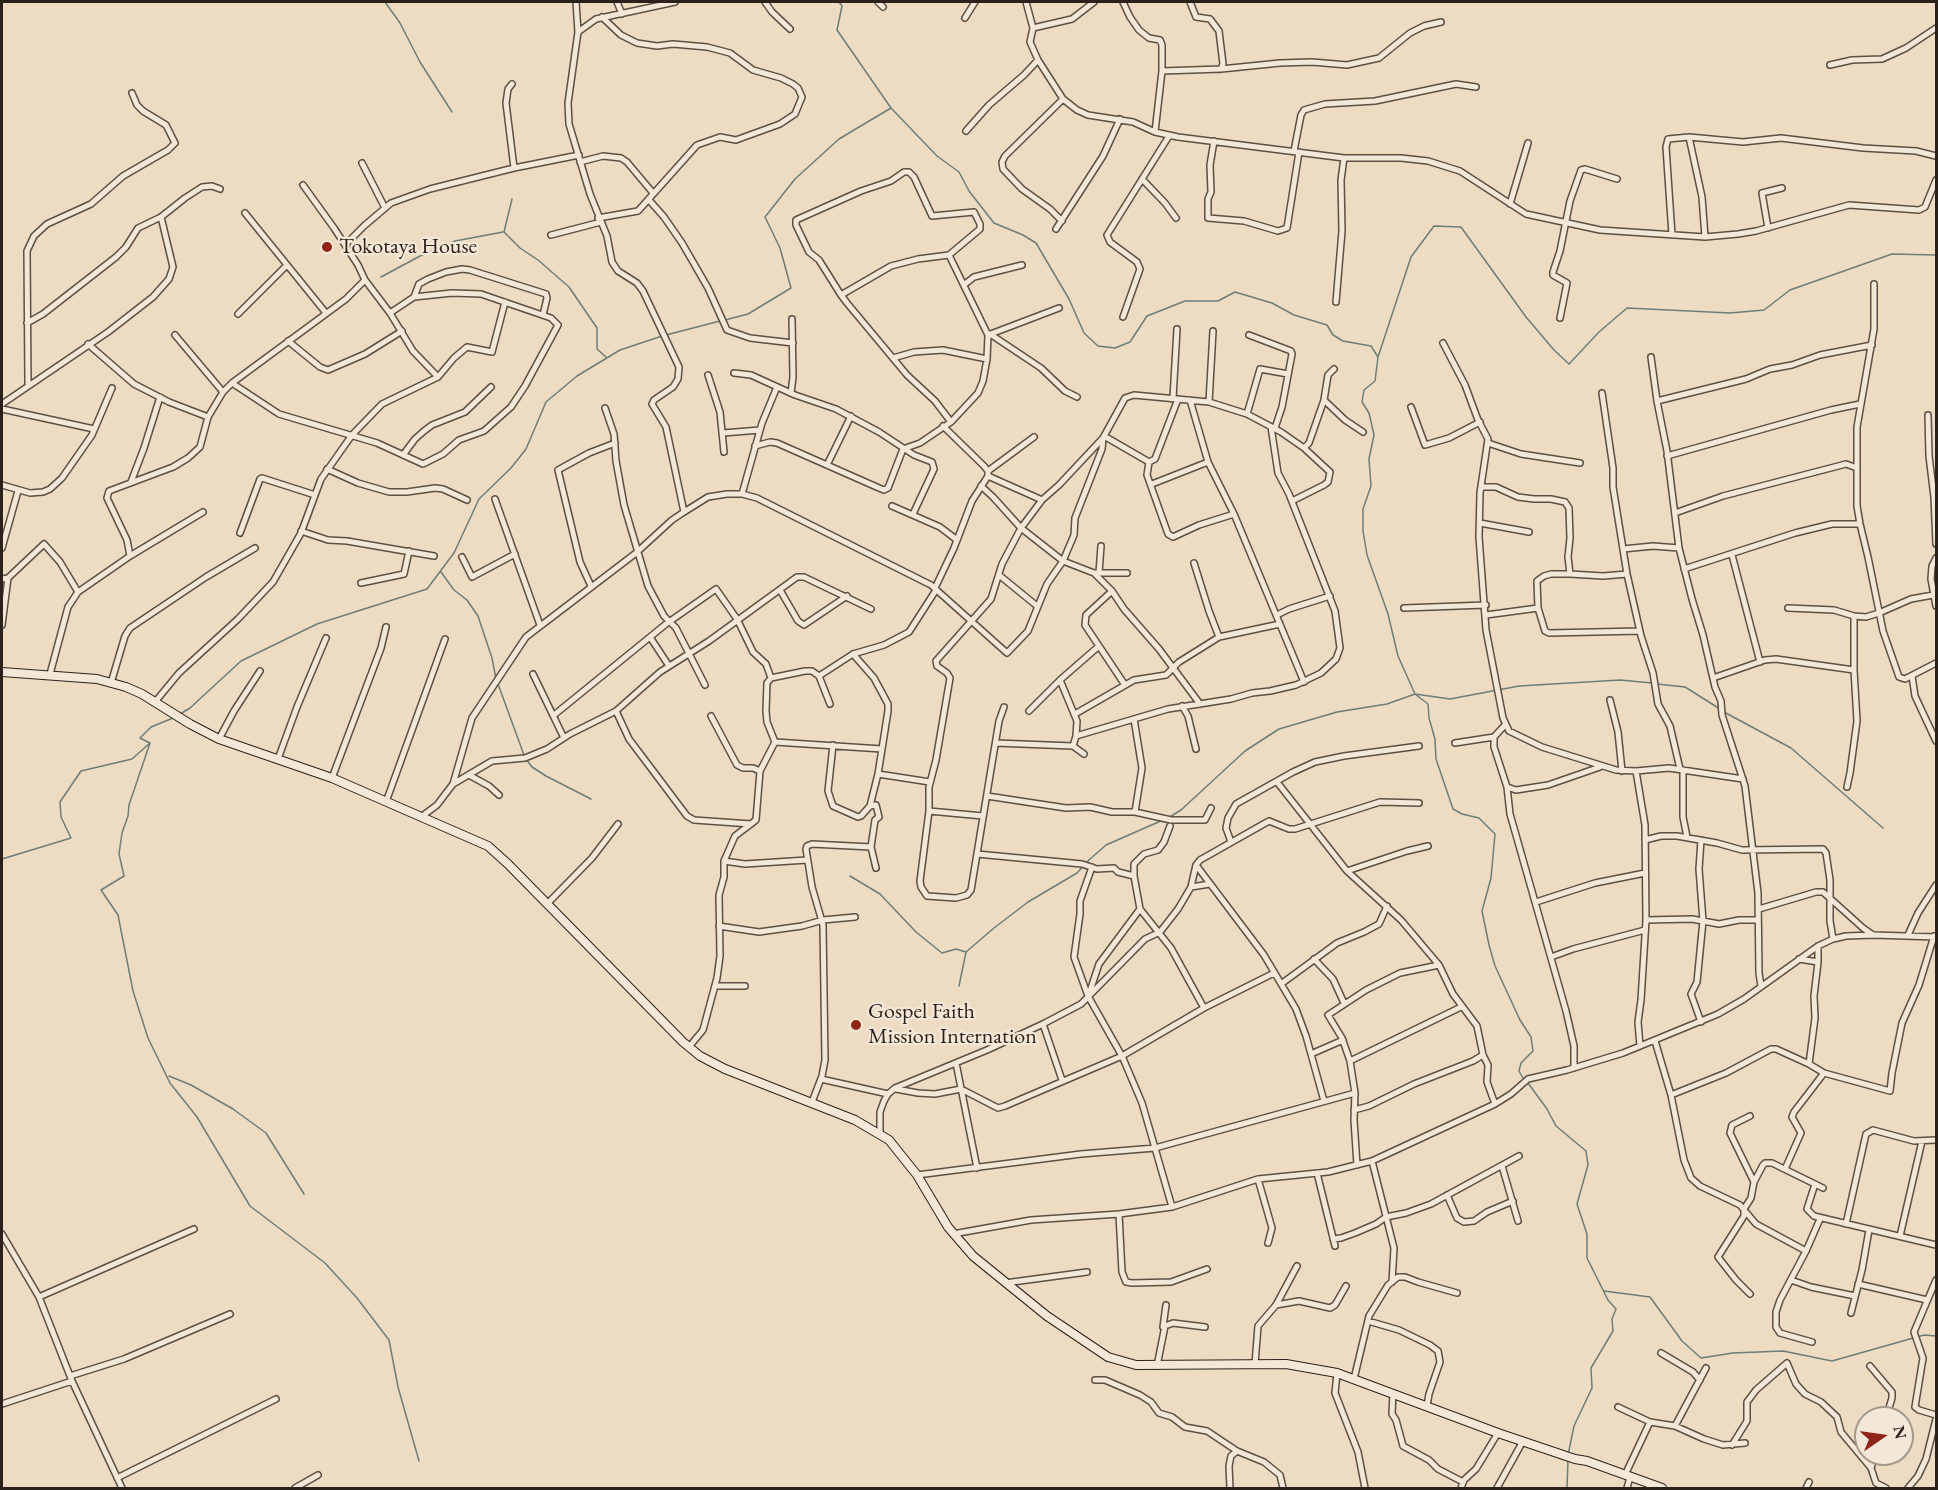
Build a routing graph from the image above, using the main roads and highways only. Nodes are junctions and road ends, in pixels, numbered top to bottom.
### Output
1 (2, 672) edge
2 (1662, 1488) edge

1 - 2 main road

